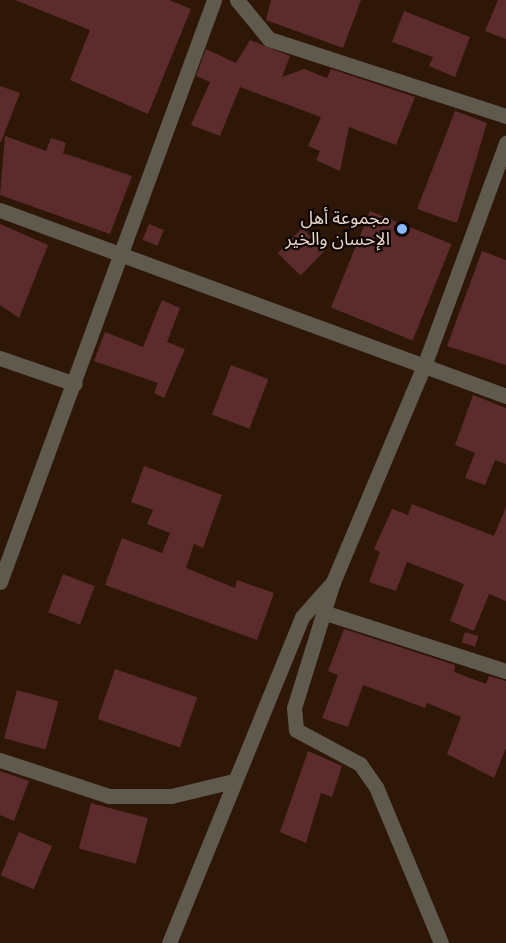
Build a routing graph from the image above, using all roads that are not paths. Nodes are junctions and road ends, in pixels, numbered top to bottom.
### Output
1 (214, 0) edge
2 (237, 0) edge
3 (506, 116) edge
4 (506, 143) edge
5 (0, 210) edge
6 (124, 255) junction
7 (0, 358) edge
8 (424, 366) junction
9 (75, 384) junction
10 (506, 396) edge
11 (0, 582) edge
12 (333, 582) junction
13 (326, 614) junction
14 (506, 671) edge
15 (0, 760) edge
16 (233, 781) junction
17 (169, 943) edge
18 (441, 943) edge

1 - 6 street
2 - 3 street
4 - 8 street
5 - 6 street
6 - 8 street
6 - 9 street
7 - 9 street
8 - 10 street
8 - 12 street
9 - 11 street
12 - 13 street
12 - 16 street
13 - 14 street
13 - 18 street
15 - 16 street
16 - 17 street

